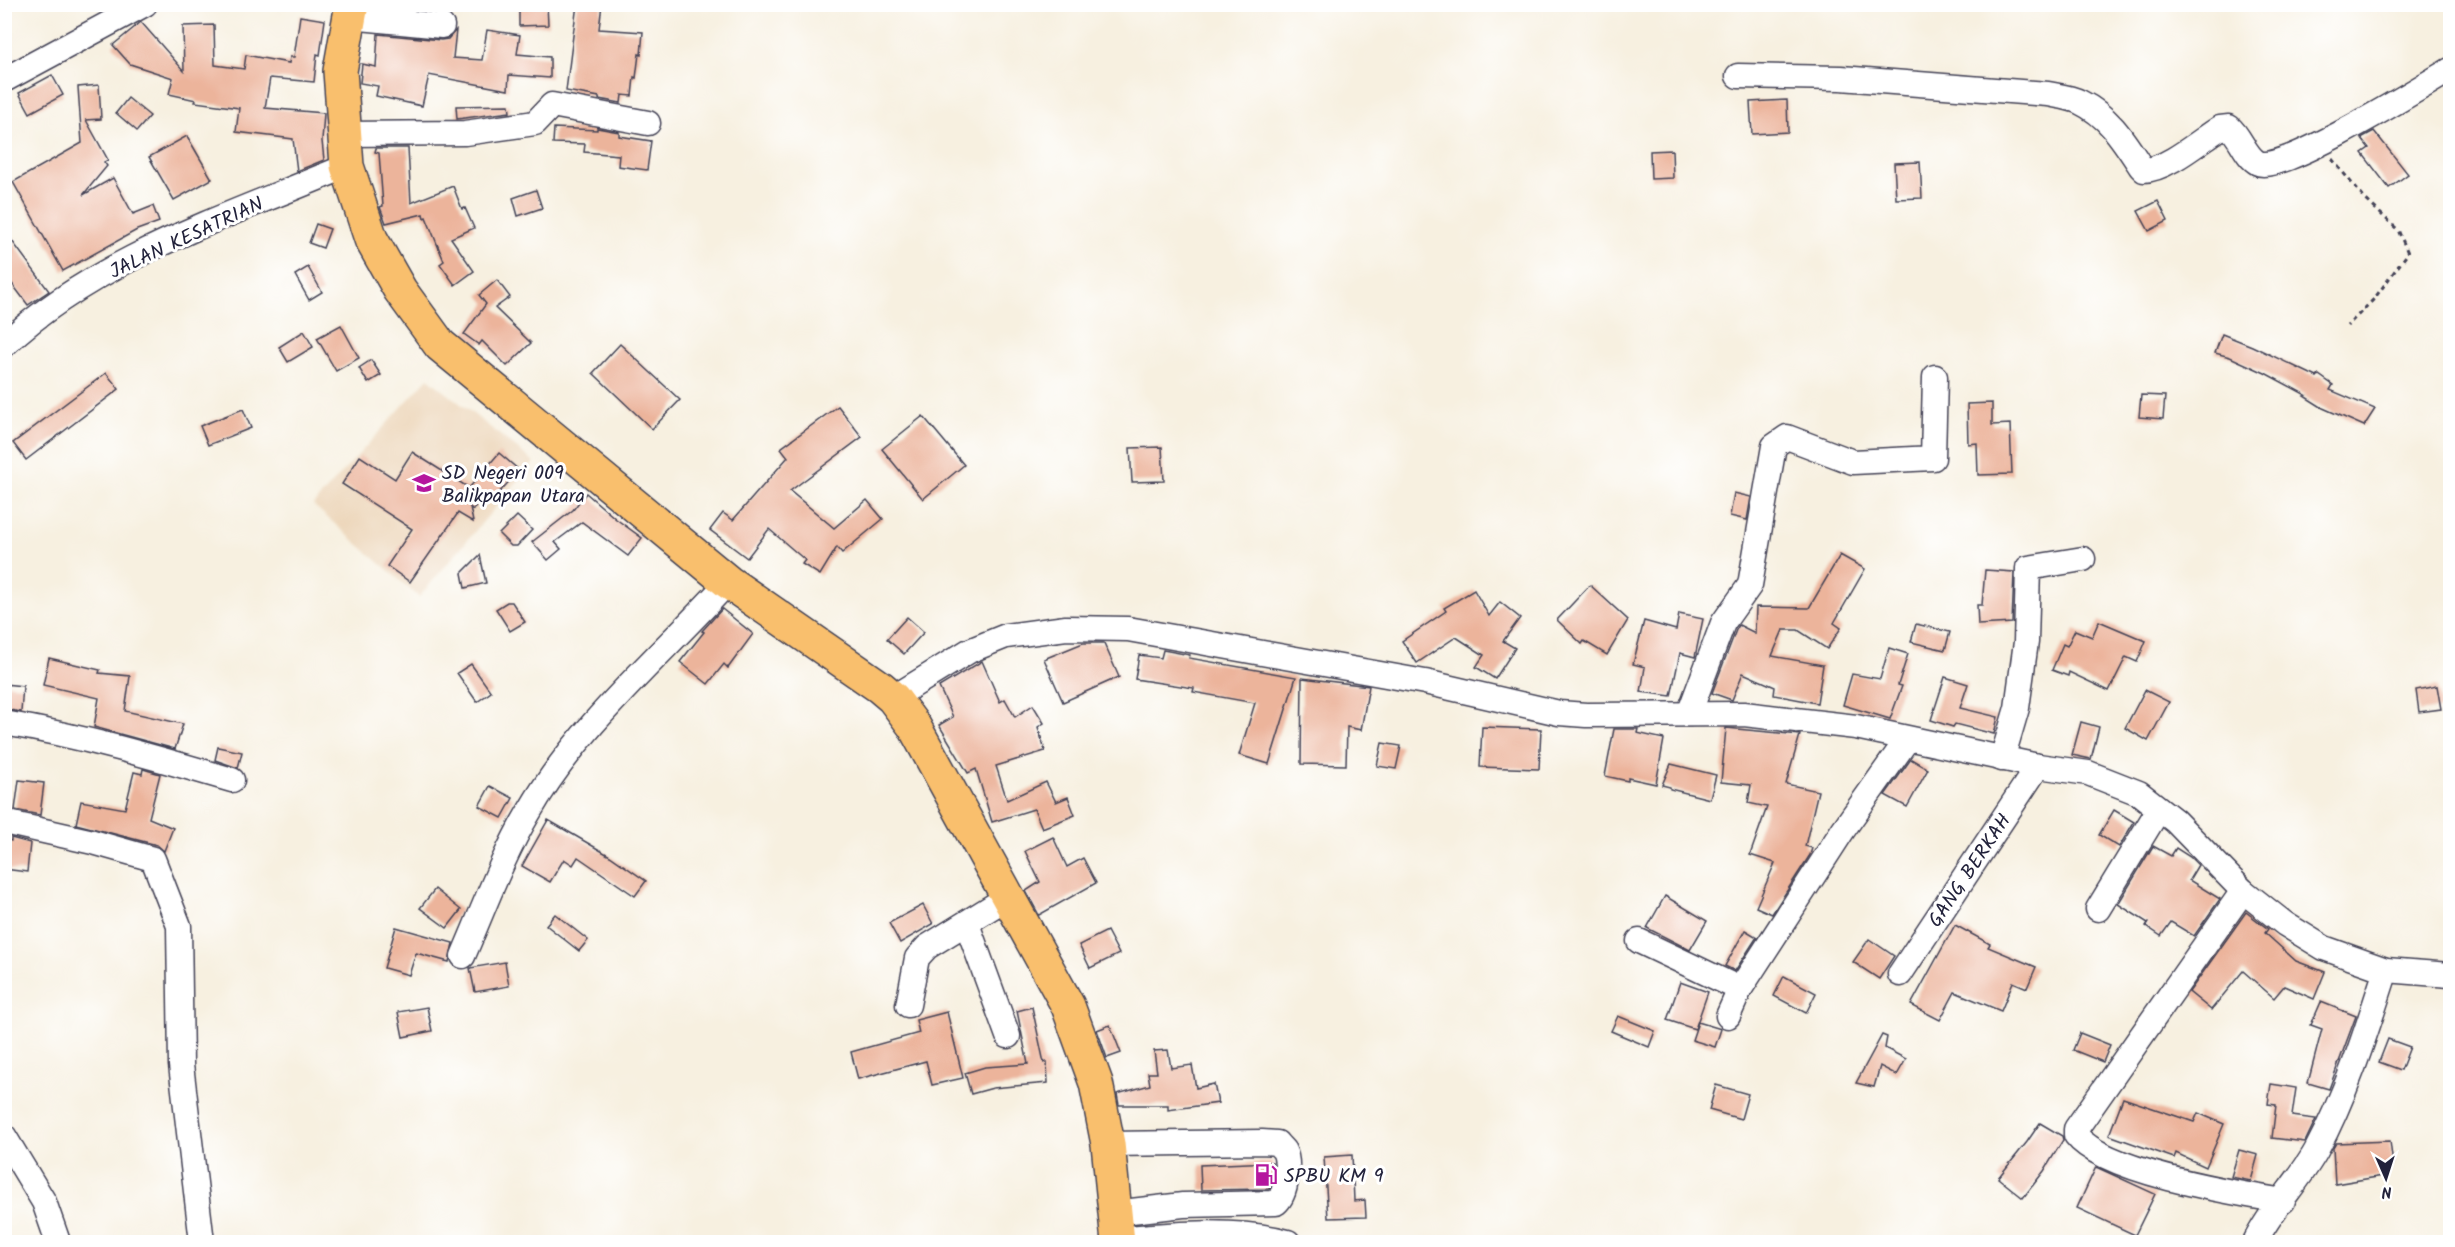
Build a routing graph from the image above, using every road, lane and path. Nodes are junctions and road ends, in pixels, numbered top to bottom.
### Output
1 (145, 4) edge
2 (351, 11) edge
3 (441, 26) dead end
4 (2451, 70) edge
5 (1738, 76) dead end
6 (4, 80) edge
7 (648, 123) dead end
8 (344, 134) junction
9 (2320, 144) junction
10 (347, 166) junction
11 (2347, 326) dead end
12 (4, 345) edge
13 (1935, 377) dead end
14 (2083, 559) dead end
15 (728, 582) junction
16 (893, 698) junction
17 (1689, 714) junction
18 (4, 723) edge
19 (1907, 740) junction
20 (2002, 759) junction
21 (2038, 766) junction
22 (232, 780) dead end
23 (2159, 809) junction
24 (4, 822) edge
25 (2243, 891) junction
26 (1008, 897) junction
27 (2098, 909) dead end
28 (967, 924) junction
29 (1639, 941) dead end
30 (463, 956) dead end
31 (2386, 970) junction
32 (1900, 974) dead end
33 (2451, 975) edge
34 (1740, 989) junction
35 (908, 1005) dead end
36 (1728, 1016) dead end
37 (1008, 1036) dead end
38 (4, 1136) edge
39 (1108, 1144) junction
40 (2283, 1200) junction
41 (1117, 1231) edge
42 (58, 1242) edge
43 (202, 1242) edge
44 (1288, 1242) edge
45 (2255, 1242) edge

1 - 6 street
2 - 3 street
2 - 8 highway
4 - 9 street
5 - 9 street
7 - 8 street
8 - 10 highway
9 - 11 path
10 - 12 street, JALAN KESATRIAN
10 - 15 highway
13 - 17 street
14 - 20 street
15 - 16 highway
15 - 30 street
16 - 17 street
16 - 26 highway
17 - 19 street
18 - 22 street
19 - 20 street
19 - 34 street
20 - 21 street
21 - 23 street
21 - 32 street, GANG BERKAH
23 - 25 street
23 - 27 street
24 - 43 street
25 - 31 street
25 - 40 street
26 - 28 street
26 - 39 highway
28 - 35 street
28 - 37 street
29 - 34 street
31 - 33 street
31 - 40 street
34 - 36 street
38 - 42 street
39 - 41 highway
39 - 41 street
40 - 45 street
41 - 44 street

